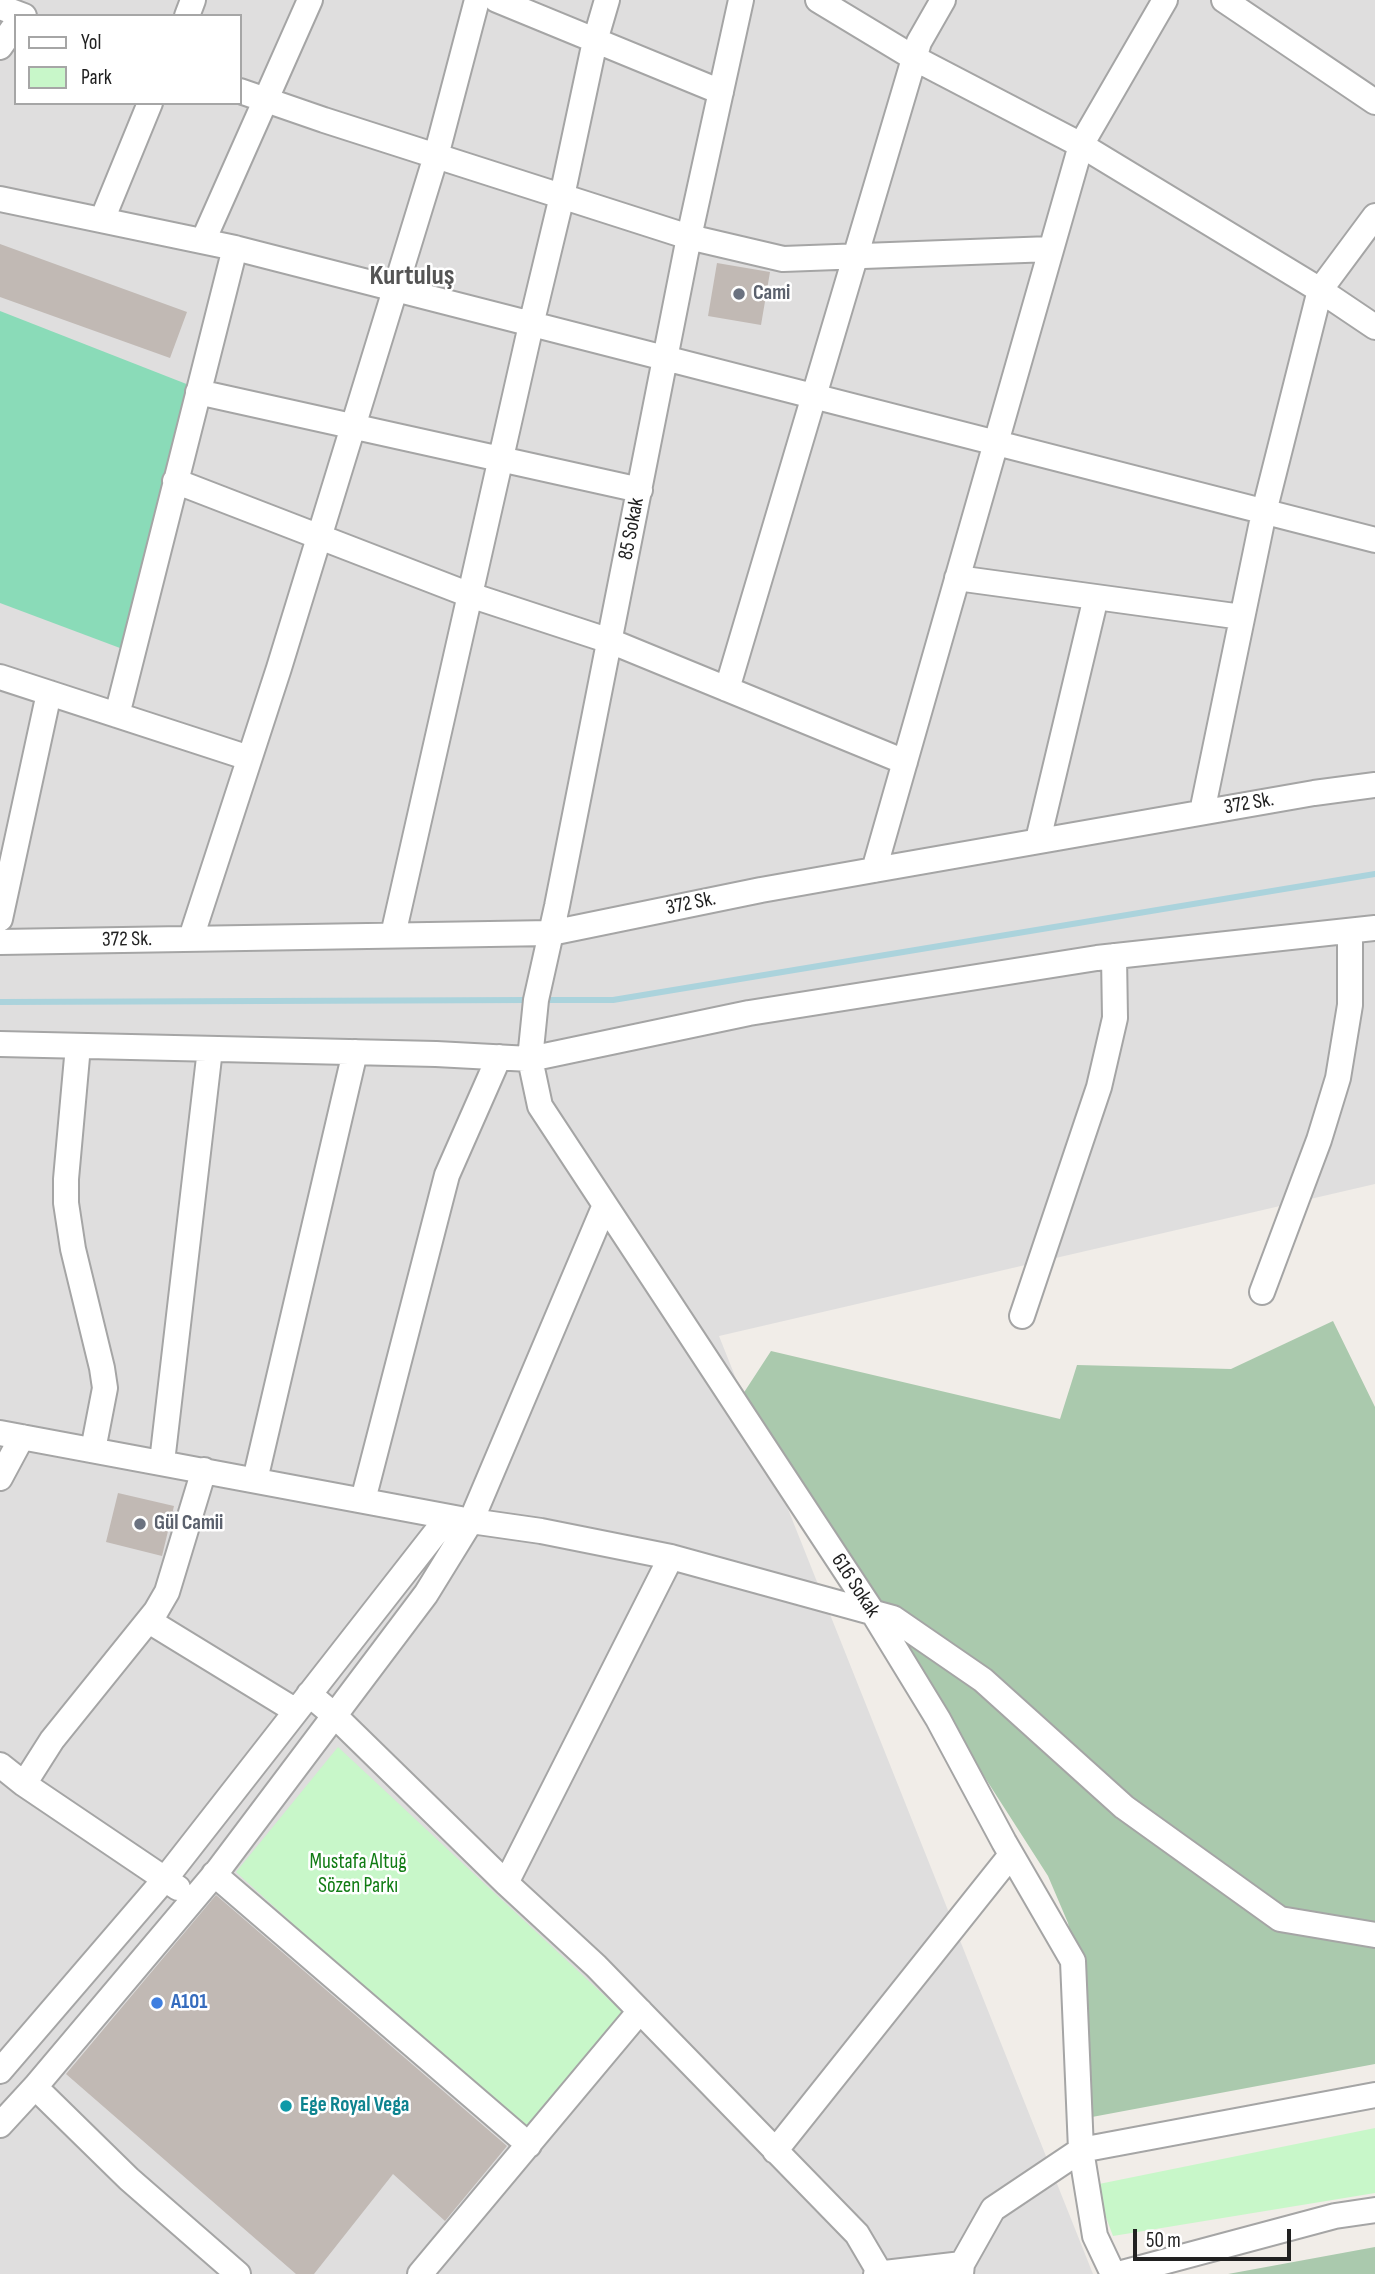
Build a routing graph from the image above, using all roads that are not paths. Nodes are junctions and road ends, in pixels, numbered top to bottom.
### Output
1 (310, 0) edge
2 (477, 0) edge
3 (497, 0) edge
4 (607, 0) edge
5 (741, 0) edge
6 (818, 0) edge
7 (943, 0) edge
8 (1165, 0) edge
9 (1224, 0) edge
10 (0, 7) edge
11 (20, 14) edge
12 (14, 27) edge
13 (596, 41) junction
14 (0, 47) edge
15 (914, 58) junction
16 (242, 92) edge
17 (721, 92) junction
18 (265, 100) junction
19 (1375, 102) edge
20 (149, 105) edge
21 (1081, 145) junction
22 (436, 156) junction
23 (562, 196) junction
24 (0, 199) edge
25 (1375, 216) edge
26 (102, 220) junction
27 (690, 237) junction
28 (203, 241) junction
29 (235, 248) junction
30 (1051, 249) junction
31 (857, 256) junction
32 (394, 289) junction
33 (1320, 290) junction
34 (531, 325) junction
35 (1375, 327) edge
36 (666, 360) junction
37 (198, 392) junction
38 (813, 397) junction
39 (352, 426) junction
40 (996, 443) junction
41 (500, 459) junction
42 (175, 481) junction
43 (640, 490) junction
44 (1264, 512) junction
45 (318, 536) junction
46 (1375, 540) edge
47 (957, 578) junction
48 (470, 595) junction
49 (1096, 597) junction
50 (1242, 617) junction
51 (610, 641) junction
52 (0, 677) edge
53 (727, 689) junction
54 (49, 693) junction
55 (117, 715) junction
56 (249, 758) junction
57 (905, 762) junction
58 (1375, 785) edge
59 (1202, 812) junction
60 (1038, 841) junction
61 (874, 870) junction
62 (0, 919) edge
63 (1375, 928) edge
64 (1350, 931) junction
65 (551, 933) junction
66 (393, 936) junction
67 (191, 939) junction
68 (0, 942) edge
69 (1114, 956) junction
70 (0, 1044) edge
71 (78, 1046) junction
72 (210, 1049) junction
73 (355, 1052) junction
74 (499, 1057) junction
75 (530, 1059) junction
76 (605, 1205) junction
77 (1262, 1292) dead end
78 (1022, 1316) dead end
79 (11, 1435) edge
80 (93, 1450) junction
81 (162, 1462) junction
82 (204, 1470) junction
83 (0, 1478) edge
84 (255, 1480) junction
85 (363, 1500) junction
86 (459, 1519) junction
87 (671, 1557) junction
88 (872, 1611) junction
89 (153, 1616) junction
90 (302, 1702) junction
91 (334, 1716) junction
92 (0, 1765) edge
93 (24, 1784) junction
94 (1011, 1855) junction
95 (214, 1874) junction
96 (165, 1879) junction
97 (506, 1883) junction
98 (193, 1899) junction
99 (1375, 1935) edge
100 (640, 2011) junction
101 (0, 2071) edge
102 (35, 2087) junction
103 (1375, 2095) edge
104 (0, 2125) edge
105 (529, 2145) junction
106 (1081, 2150) junction
107 (775, 2151) junction
108 (1375, 2210) edge
109 (961, 2269) edge
110 (238, 2274) edge
111 (420, 2274) edge
112 (878, 2274) edge
113 (1115, 2274) edge

1 - 18 street
2 - 22 street
3 - 13 street
4 - 13 street
5 - 17 street, 85 Sokak
6 - 15 street
7 - 15 street
8 - 21 street
9 - 19 street
10 - 11 street
12 - 14 street
13 - 17 street
13 - 23 street
15 - 21 street
15 - 31 street
16 - 18 street
17 - 27 street, 85 Sokak
18 - 22 street
18 - 28 street
20 - 26 street
21 - 30 street
21 - 33 street
22 - 23 street
22 - 32 street
23 - 27 street
23 - 34 street
24 - 26 street
25 - 33 street
26 - 28 street
27 - 31 street
27 - 36 street, 85 Sokak
28 - 29 street
29 - 32 street
29 - 37 street
30 - 31 street
30 - 40 street
31 - 38 street
32 - 34 street
32 - 39 street
33 - 35 street
33 - 44 street
34 - 36 street
34 - 41 street
36 - 38 street
36 - 43 street, 85 Sokak
37 - 39 street
37 - 42 street
38 - 40 street
38 - 53 street
39 - 41 street
39 - 45 street
40 - 44 street
40 - 47 street
41 - 43 street
41 - 48 street
42 - 45 street
42 - 55 street
43 - 51 street, 85 Sokak
44 - 46 street
44 - 50 street
45 - 48 street
45 - 56 street
47 - 49 street
47 - 57 street
48 - 51 street
48 - 66 street
49 - 50 street
49 - 60 street
50 - 59 street
51 - 53 street
51 - 65 street, 85 Sokak
52 - 54 street
53 - 57 street
54 - 55 street
54 - 62 street
55 - 56 street
56 - 67 street
57 - 61 street
58 - 59 street, 372 Sk.
59 - 60 street, 372 Sk.
60 - 61 street, 372 Sk.
61 - 65 street, 372 Sk.
63 - 64 street
64 - 69 street
64 - 77 street
65 - 66 street, 372 Sk.
65 - 75 street, 85 Sokak
66 - 67 street, 372 Sk.
67 - 68 street, 372 Sk.
69 - 75 street
69 - 78 street
70 - 71 street
71 - 72 street
71 - 80 street
72 - 73 street
72 - 81 street
73 - 74 street
73 - 84 street
74 - 75 street
74 - 85 street
75 - 76 street, 616 Sokak
76 - 86 street
76 - 88 street, 616 Sokak
79 - 80 street
79 - 83 street
80 - 81 street
81 - 82 street
82 - 84 street
82 - 89 street
84 - 85 street
85 - 86 street
86 - 87 street
86 - 90 street
86 - 91 street
87 - 88 street
87 - 97 street
88 - 94 street, 616 Sokak
88 - 99 street
89 - 90 street
89 - 93 street
90 - 91 street
90 - 96 street
91 - 95 street
91 - 97 street
92 - 93 street
93 - 96 street
94 - 106 street, 616 Sokak
94 - 107 street
95 - 98 street
95 - 105 street
96 - 98 street
96 - 101 street
97 - 100 street
98 - 102 street
100 - 105 street
100 - 107 street
102 - 104 street
102 - 110 street
103 - 106 street
105 - 111 street
106 - 109 street
106 - 113 street, 616 Sokak
107 - 112 street
108 - 113 street
109 - 112 street

